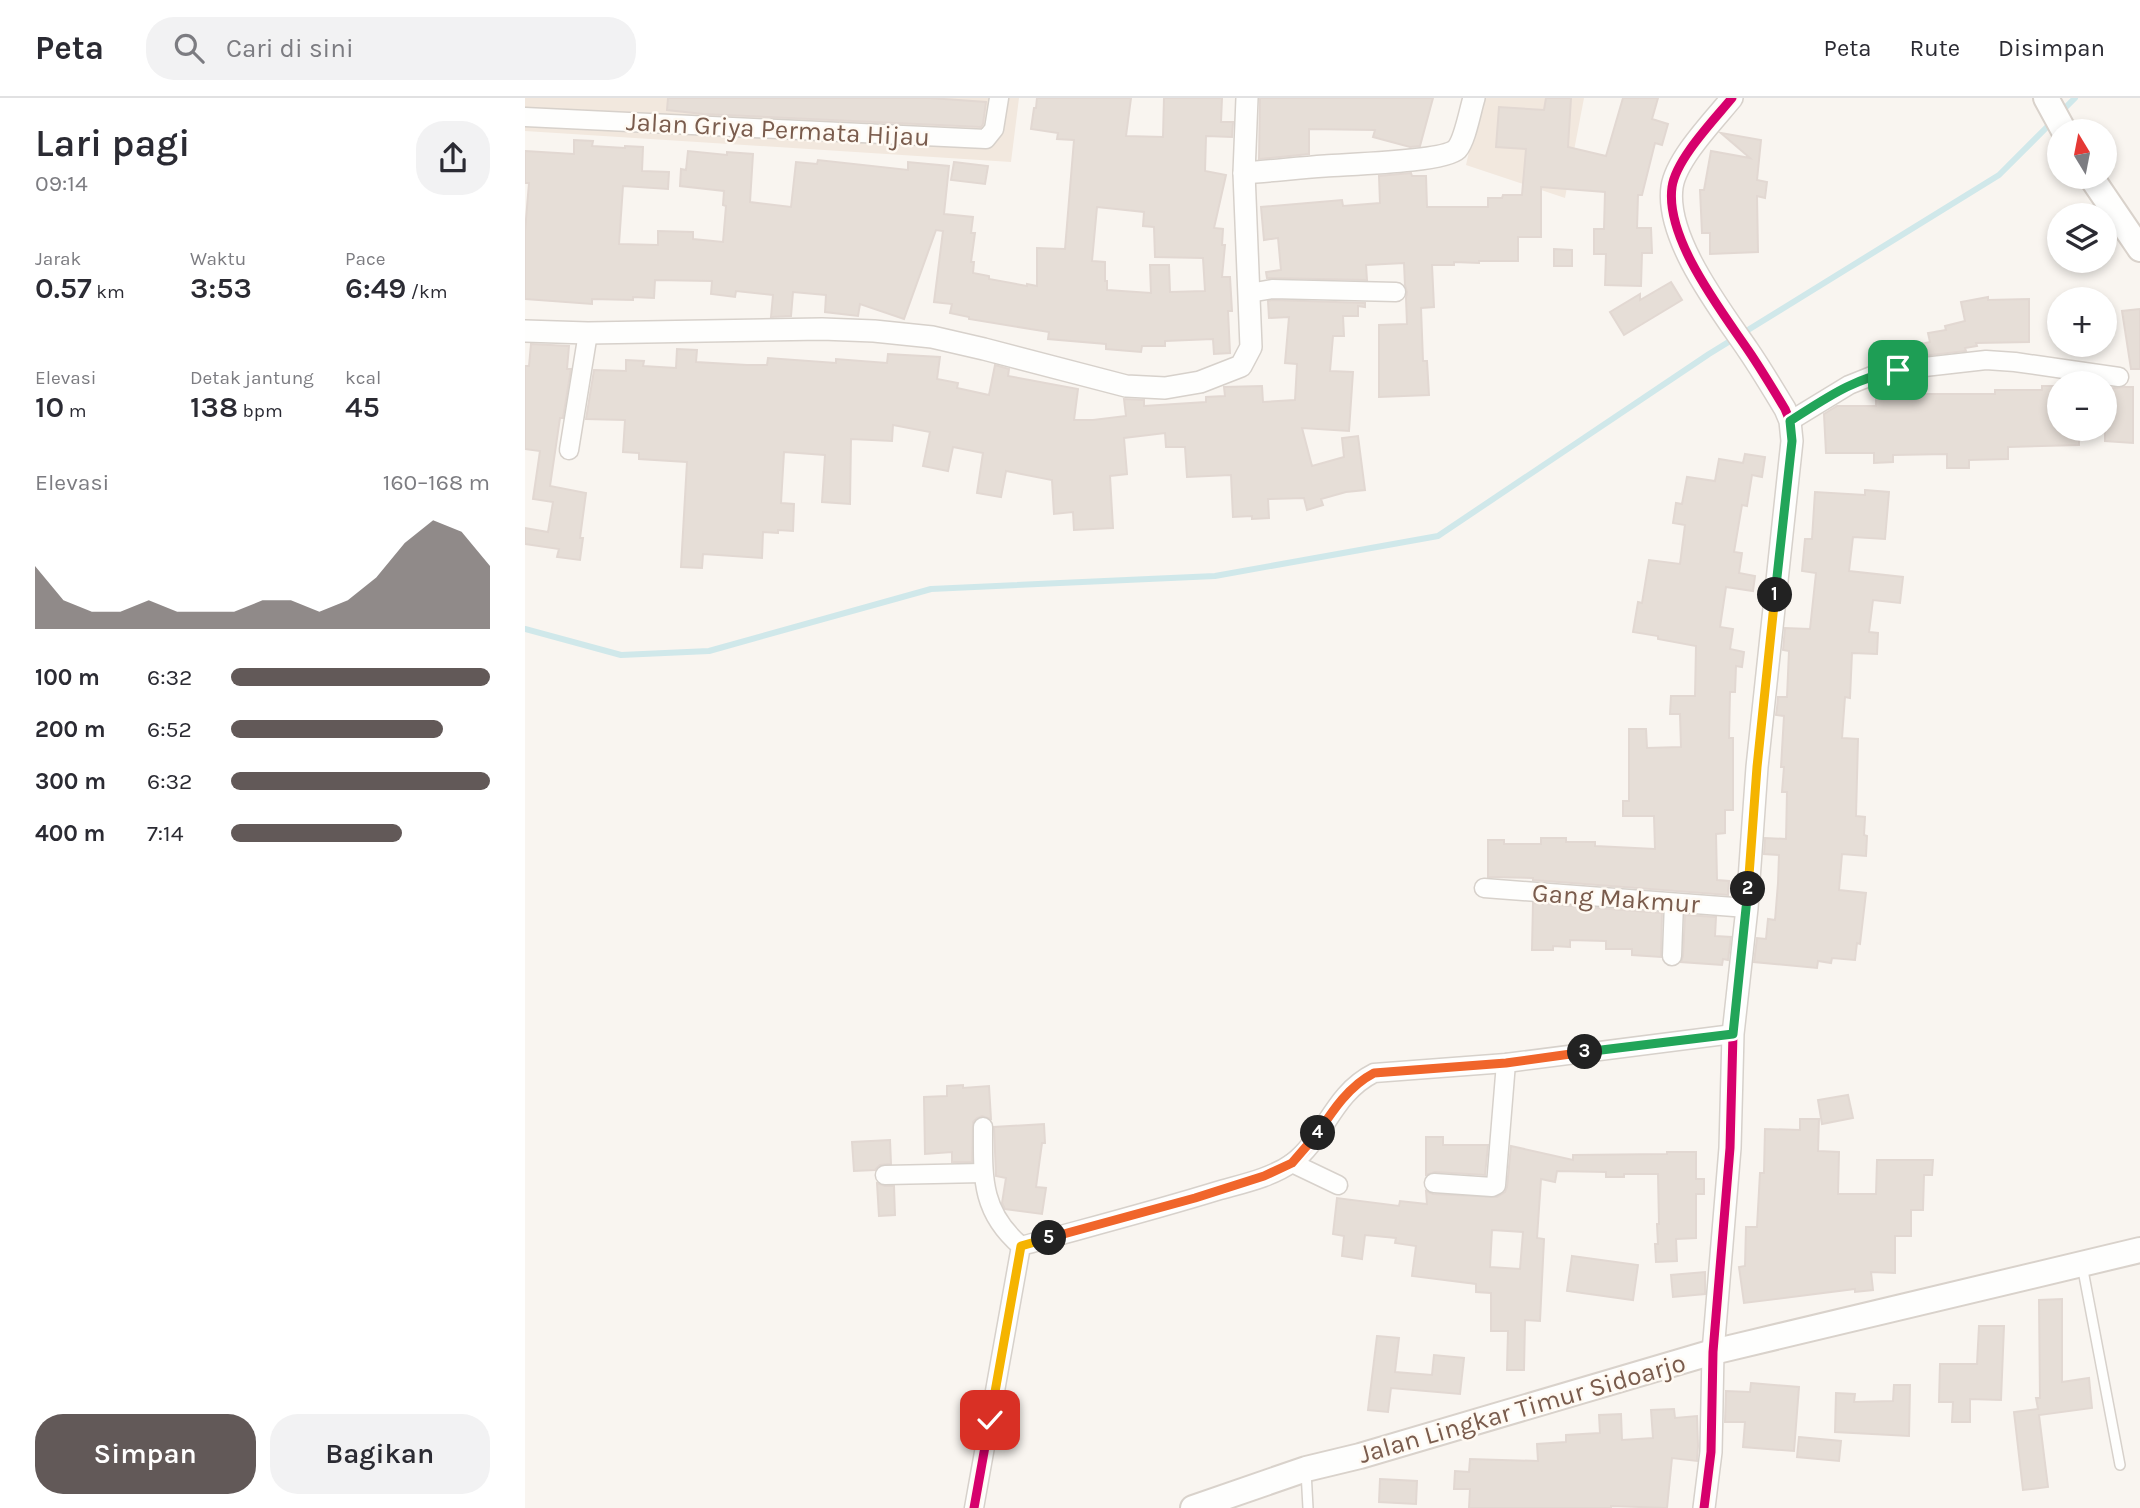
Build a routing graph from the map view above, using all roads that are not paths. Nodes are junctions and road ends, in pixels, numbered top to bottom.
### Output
1 (999, 98) edge
2 (1247, 98) edge
3 (1474, 98) edge
4 (1732, 98) edge
5 (2046, 98) edge
6 (525, 117) edge
7 (2057, 119) edge
8 (1244, 173) junction
9 (2098, 189) edge
10 (2140, 249) edge
11 (1249, 292) junction
12 (1396, 292) dead end
13 (525, 331) edge
14 (588, 334) junction
15 (2119, 377) dead end
16 (1788, 415) junction
17 (569, 450) dead end
18 (1485, 888) dead end
19 (1674, 903) junction
20 (1747, 908) junction
21 (1672, 956) dead end
22 (1734, 1025) junction
23 (1506, 1063) junction
24 (983, 1127) dead end
25 (1292, 1163) junction
26 (983, 1173) junction
27 (885, 1175) dead end
28 (1434, 1183) dead end
29 (1338, 1185) dead end
30 (1021, 1246) junction
31 (2140, 1250) edge
32 (2081, 1264) junction
33 (1713, 1352) junction
34 (2120, 1465) dead end
35 (1306, 1469) junction
36 (1232, 1502) edge
37 (974, 1508) edge
38 (1195, 1508) edge
39 (1308, 1508) edge
40 (1705, 1508) edge

1 - 6 street, Jalan Griya Permata Hijau
2 - 8 street
3 - 8 street
4 - 16 street
5 - 7 main road
8 - 11 street
9 - 10 main road
11 - 12 street
11 - 14 street
13 - 14 street
14 - 17 street
15 - 16 street
16 - 20 street
18 - 19 street, Gang Makmur
19 - 20 street, Gang Makmur
19 - 21 street
20 - 22 street
22 - 23 street
22 - 33 street
23 - 25 street
23 - 28 street
24 - 26 street
25 - 29 street
25 - 30 street
26 - 27 street
26 - 30 street
30 - 37 street
31 - 32 main road, Jalan Lingkar Timur Sidoarjo
32 - 33 main road, Jalan Lingkar Timur Sidoarjo
32 - 34 lane
33 - 35 main road, Jalan Lingkar Timur Sidoarjo
33 - 40 street
35 - 36 main road, Jalan Lingkar Timur Sidoarjo
35 - 39 lane
36 - 38 main road, Jalan Lingkar Timur Sidoarjo

